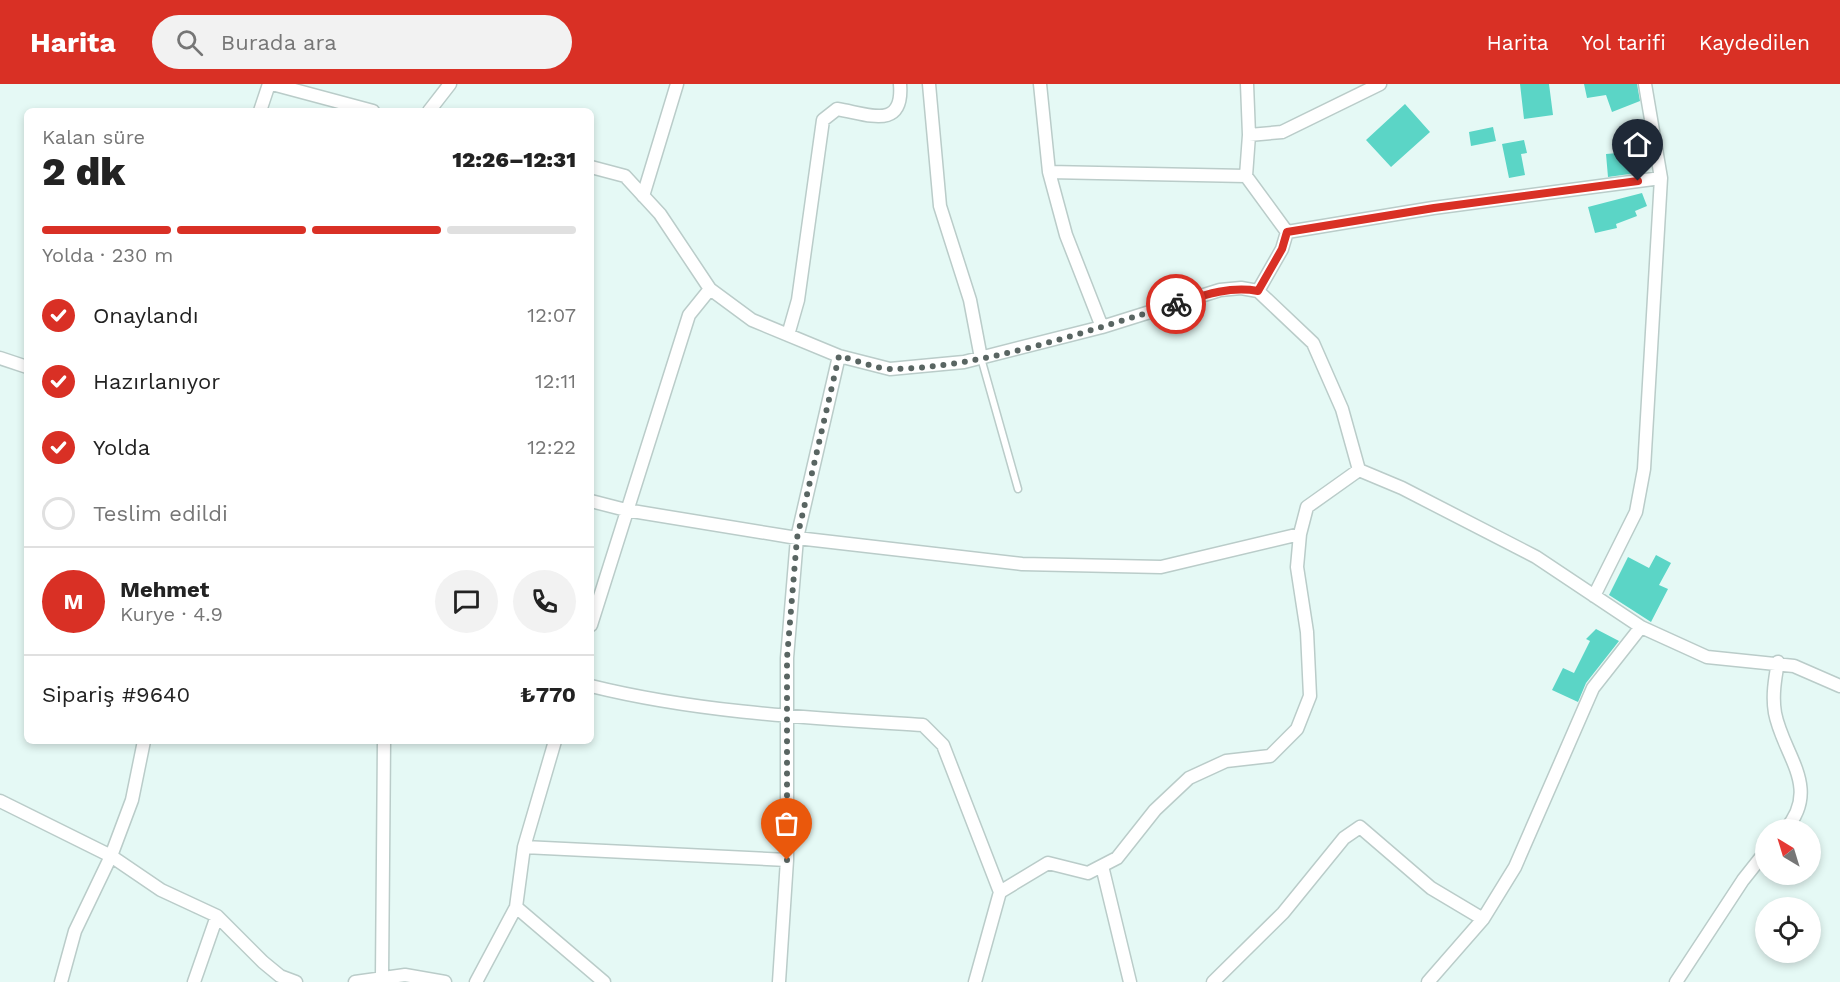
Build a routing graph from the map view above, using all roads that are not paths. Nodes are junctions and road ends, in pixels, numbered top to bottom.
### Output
1 (270, 84) edge
2 (450, 84) edge
3 (677, 84) edge
4 (900, 84) edge
5 (929, 84) edge
6 (1040, 84) edge
7 (1246, 84) edge
8 (1380, 84) edge
9 (1645, 84) edge
10 (295, 87) edge
11 (261, 108) edge
12 (363, 108) edge
13 (431, 108) edge
14 (1250, 135) junction
15 (594, 168) edge
16 (1049, 172) junction
17 (1246, 176) junction
18 (1661, 178) junction
19 (643, 196) junction
20 (1287, 232) junction
21 (710, 289) junction
22 (1258, 291) junction
23 (1102, 327) junction
24 (788, 335) junction
25 (839, 356) junction
26 (0, 358) edge
27 (981, 358) junction
28 (24, 366) edge
29 (1359, 470) junction
30 (1018, 489) dead end
31 (594, 502) edge
32 (626, 510) junction
33 (1300, 534) junction
34 (797, 538) junction
35 (1594, 596) junction
36 (594, 615) edge
37 (1641, 627) junction
38 (1778, 662) junction
39 (1840, 686) edge
40 (594, 687) edge
41 (789, 717) junction
42 (143, 744) edge
43 (384, 744) edge
44 (554, 744) edge
45 (0, 801) edge
46 (1792, 819) edge
47 (524, 847) junction
48 (111, 856) junction
49 (787, 860) junction
50 (1755, 864) edge
51 (1102, 866) junction
52 (999, 892) junction
53 (516, 907) junction
54 (217, 916) junction
55 (1483, 919) junction
56 (382, 976) junction
57 (61, 982) edge
58 (194, 982) edge
59 (296, 982) edge
60 (356, 982) edge
61 (444, 982) edge
62 (476, 982) edge
63 (604, 982) edge
64 (779, 982) edge
65 (975, 982) edge
66 (1130, 982) edge
67 (1213, 982) edge
68 (1428, 982) edge
69 (1676, 982) edge

1 - 10 street
1 - 11 street
2 - 13 street
3 - 19 street
4 - 24 street
5 - 27 street
6 - 16 street
7 - 14 street
8 - 14 street
9 - 18 street
10 - 12 street
14 - 17 street
15 - 19 street
16 - 17 street
16 - 23 street
17 - 20 street
18 - 20 street
18 - 35 street
19 - 21 street
20 - 22 street
21 - 24 street
21 - 32 street
22 - 23 street
22 - 29 street
23 - 27 street
24 - 25 street
25 - 27 street
25 - 34 street
26 - 28 street
27 - 30 lane
29 - 33 street
29 - 35 street
31 - 32 street
32 - 34 street
32 - 36 street
33 - 34 street
33 - 51 street
34 - 41 street
35 - 37 street
37 - 38 street
37 - 55 street
38 - 39 street
38 - 46 street
40 - 41 street
41 - 49 street
41 - 52 street
42 - 48 street
43 - 56 street
44 - 47 street
45 - 48 street
47 - 49 street
47 - 53 street
48 - 54 street
48 - 57 street
49 - 64 street
50 - 69 street
51 - 52 street
51 - 66 street
52 - 65 street
53 - 62 street
53 - 63 street
54 - 58 street
54 - 59 street
55 - 67 street
55 - 68 street
56 - 60 street
56 - 61 street

